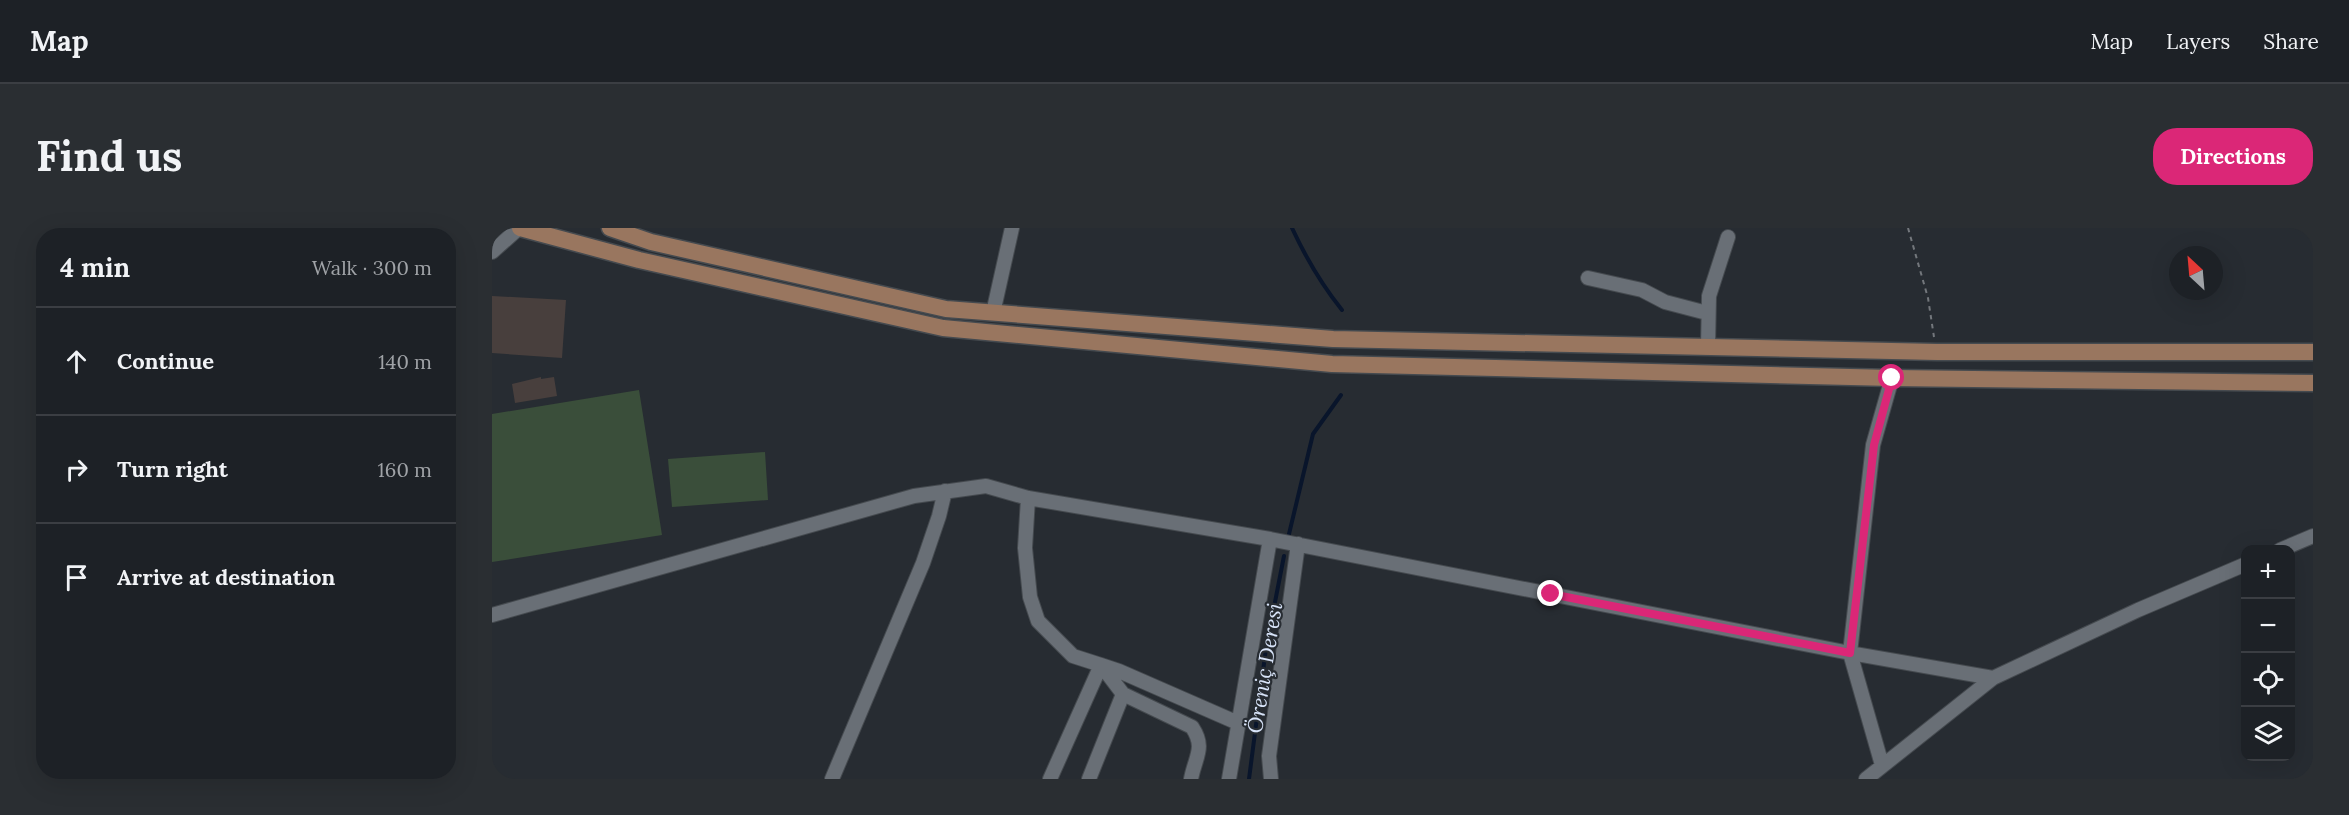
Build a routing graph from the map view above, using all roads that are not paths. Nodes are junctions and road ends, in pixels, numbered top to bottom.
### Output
1 (520, 228) edge
2 (1012, 228) edge
3 (614, 229) edge
4 (1728, 237) dead end
5 (492, 252) edge
6 (1588, 278) dead end
7 (993, 313) junction
8 (1707, 313) junction
9 (1708, 347) junction
10 (2313, 352) edge
11 (1892, 378) junction
12 (2313, 383) edge
13 (945, 491) junction
14 (1028, 498) junction
15 (2313, 536) edge
16 (1270, 539) junction
17 (1298, 544) junction
18 (2290, 545) edge
19 (2241, 566) edge
20 (492, 615) edge
21 (1850, 653) junction
22 (1101, 665) junction
23 (1994, 678) junction
24 (1123, 694) junction
25 (1238, 723) junction
26 (841, 758) junction
27 (1882, 765) junction
28 (832, 779) edge
29 (843, 779) edge
30 (1050, 779) edge
31 (1089, 779) edge
32 (1191, 779) edge
33 (1229, 779) edge
34 (1270, 779) edge
35 (1866, 779) edge

1 - 5 street
1 - 11 main road
2 - 7 street
3 - 7 main road
4 - 8 street
6 - 8 street
7 - 9 main road
8 - 9 street
9 - 10 main road
11 - 12 main road
11 - 21 street
13 - 14 street
13 - 20 street
13 - 26 street
14 - 16 street
14 - 22 street
15 - 18 street
16 - 17 street
16 - 25 street
17 - 21 street
17 - 34 street
19 - 23 street
21 - 23 street
21 - 27 street
22 - 24 street
22 - 25 street
22 - 30 street
23 - 27 street
24 - 31 street
24 - 32 street
25 - 33 street
26 - 28 street
26 - 29 street
27 - 35 street

